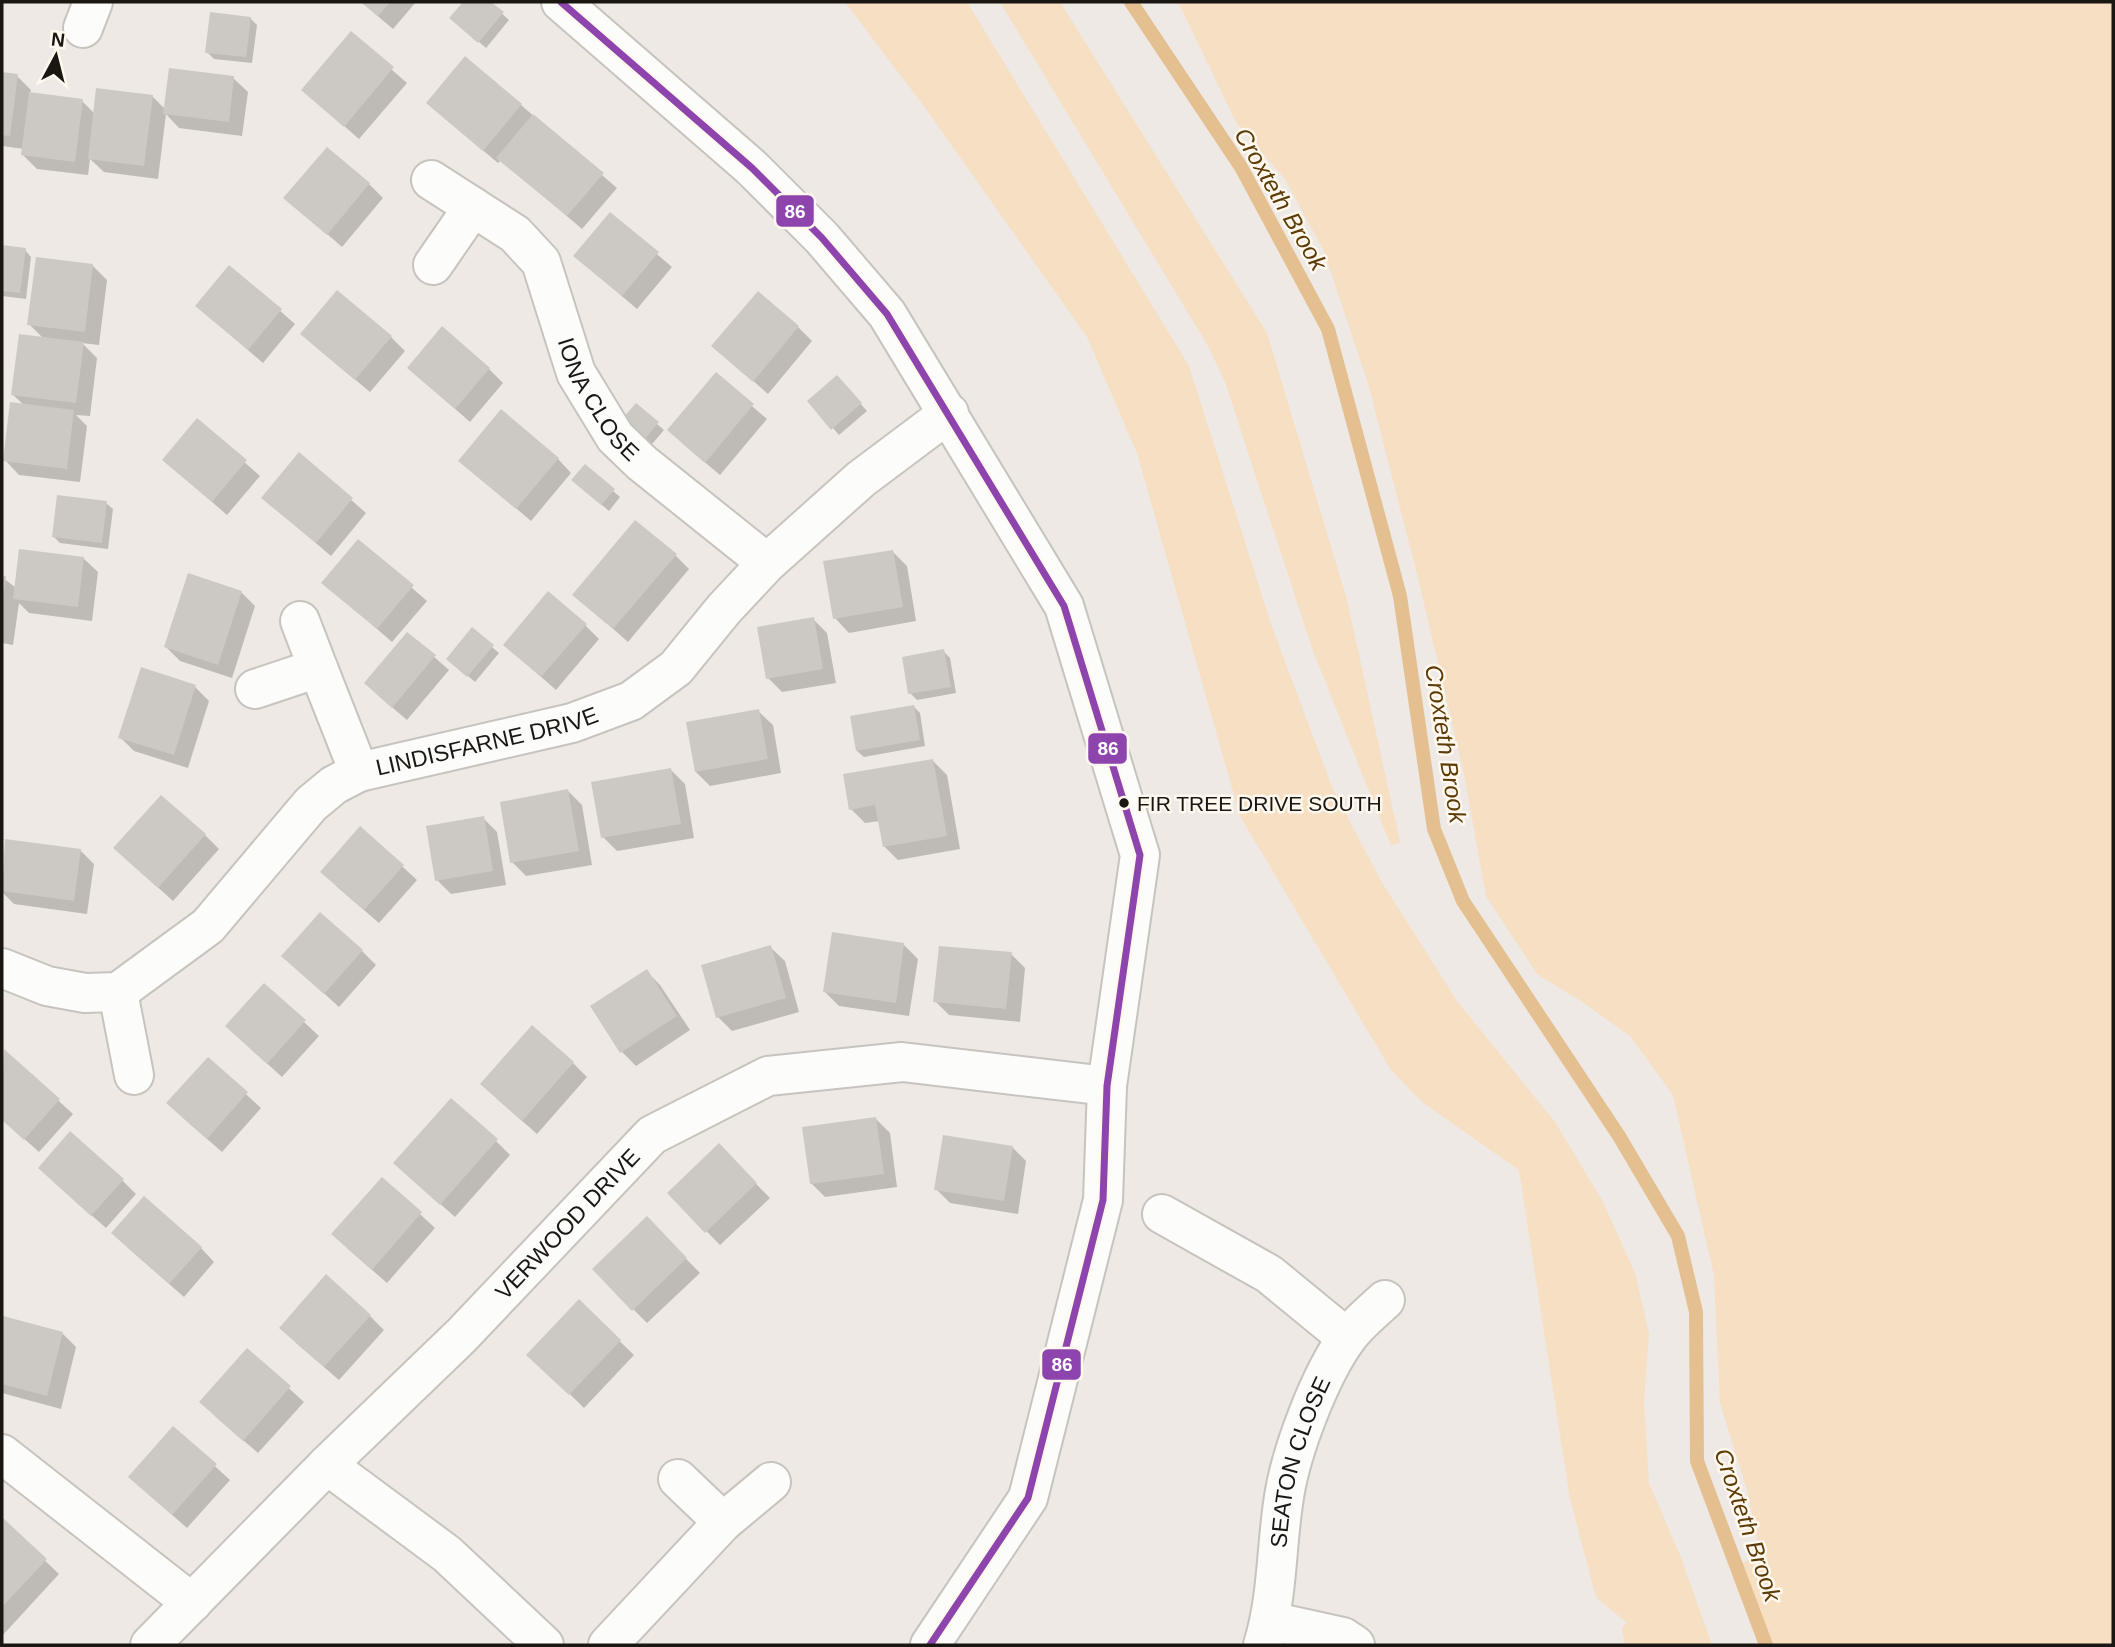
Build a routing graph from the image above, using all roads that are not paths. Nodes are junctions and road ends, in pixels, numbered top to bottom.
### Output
1 (561, 2) edge
2 (431, 180) dead end
3 (473, 207) junction
4 (433, 265) dead end
5 (949, 413) junction
6 (767, 564) junction
7 (300, 621) dead end
8 (318, 668) junction
9 (255, 689) dead end
10 (359, 772) junction
11 (2, 968) edge
12 (118, 992) junction
13 (134, 1075) dead end
14 (1107, 1086) junction
15 (1162, 1214) dead end
16 (1385, 1300) dead end
17 (1347, 1338) junction
18 (2, 1454) edge
19 (327, 1465) junction
20 (678, 1479) dead end
21 (771, 1482) dead end
22 (723, 1522) junction
23 (192, 1603) junction
24 (1266, 1633) edge
25 (150, 1645) edge
26 (544, 1645) edge
27 (608, 1645) edge
28 (930, 1645) edge
29 (1355, 1645) edge

1 - 5 street
2 - 3 street, IONA CLOSE
3 - 4 street
3 - 6 street, IONA CLOSE
5 - 6 street, LINDISFARNE DRIVE
5 - 14 street
6 - 10 street, LINDISFARNE DRIVE
7 - 8 street
8 - 9 street
8 - 10 street
10 - 12 street, LINDISFARNE DRIVE
11 - 12 street
12 - 13 street
14 - 19 street, VERWOOD DRIVE
14 - 28 street
15 - 17 street
16 - 17 street, SEATON CLOSE
17 - 24 street, SEATON CLOSE
18 - 23 street
19 - 23 street, VERWOOD DRIVE
19 - 26 street
20 - 22 street
21 - 22 street
22 - 27 street
23 - 25 street, VERWOOD DRIVE
24 - 29 street

